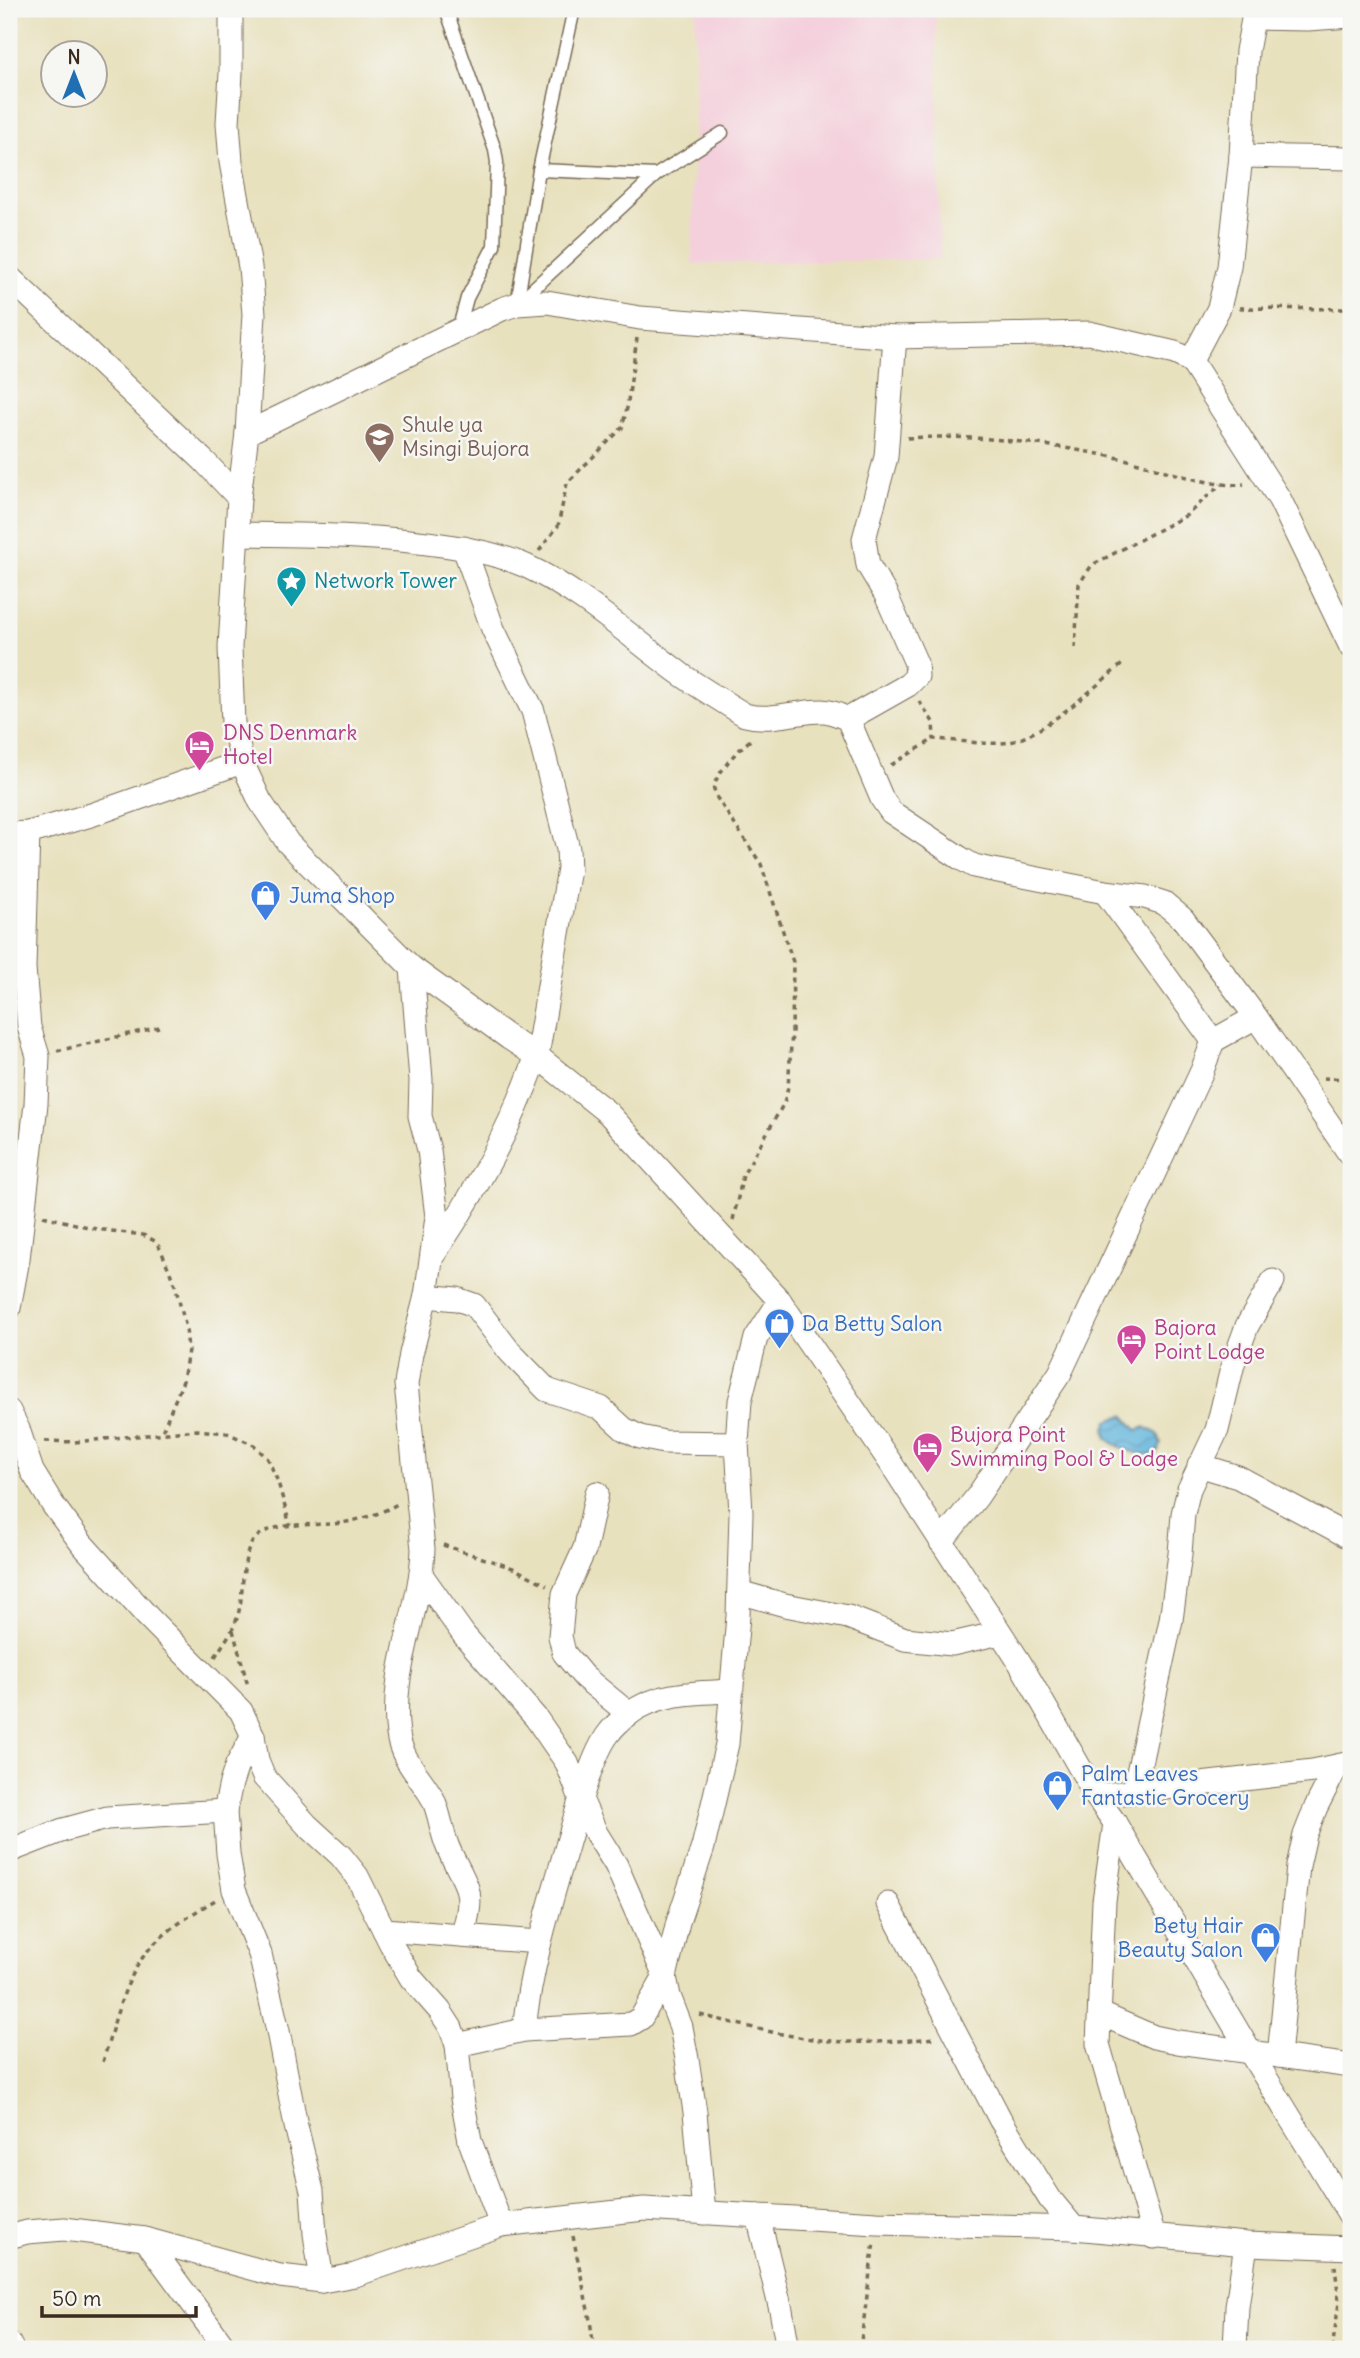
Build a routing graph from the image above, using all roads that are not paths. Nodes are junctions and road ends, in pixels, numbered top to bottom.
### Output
1 (231, 9) edge
2 (446, 9) edge
3 (574, 9) edge
4 (1254, 13) edge
5 (1351, 16) edge
6 (722, 133) dead end
7 (1241, 156) junction
8 (1351, 158) edge
9 (539, 170) junction
10 (656, 175) junction
11 (9, 277) edge
12 (18, 298) edge
13 (517, 304) junction
14 (458, 331) junction
15 (895, 337) junction
16 (1191, 361) junction
17 (247, 433) junction
18 (239, 498) junction
19 (238, 534) junction
20 (464, 548) junction
21 (1348, 633) edge
22 (848, 719) junction
23 (242, 762) junction
24 (18, 834) edge
25 (1105, 892) junction
26 (412, 968) junction
27 (1256, 1017) junction
28 (1213, 1041) junction
29 (537, 1056) junction
30 (1351, 1156) edge
31 (430, 1259) junction
32 (1273, 1280) dead end
33 (426, 1296) junction
34 (780, 1301) junction
35 (9, 1308) edge
36 (9, 1411) edge
37 (737, 1443) junction
38 (1199, 1465) junction
39 (597, 1493) dead end
40 (1351, 1538) edge
41 (941, 1542) junction
42 (422, 1576) junction
43 (739, 1592) junction
44 (1000, 1633) junction
45 (731, 1691) junction
46 (629, 1714) junction
47 (253, 1736) junction
48 (1344, 1764) edge
49 (1134, 1791) junction
50 (1096, 1796) junction
51 (581, 1799) junction
52 (225, 1811) junction
53 (1115, 1823) junction
54 (9, 1851) edge
55 (888, 1904) dead end
56 (384, 1930) junction
57 (463, 1936) junction
58 (538, 1942) junction
59 (665, 1977) junction
60 (1101, 2014) junction
61 (524, 2030) junction
62 (457, 2045) junction
63 (1250, 2052) junction
64 (1279, 2056) junction
65 (1351, 2066) edge
66 (704, 2213) junction
67 (758, 2216) junction
68 (1351, 2217) edge
69 (501, 2225) junction
70 (1074, 2228) junction
71 (9, 2237) edge
72 (1154, 2237) junction
73 (145, 2239) junction
74 (1246, 2244) junction
75 (1342, 2247) edge
76 (322, 2281) junction
77 (9, 2343) edge
78 (12, 2349) edge
79 (226, 2349) edge
80 (788, 2349) edge
81 (1235, 2349) edge

1 - 17 street
2 - 14 lane
3 - 9 lane
4 - 5 street
4 - 7 street
6 - 10 lane
7 - 8 street
7 - 16 street
9 - 10 lane
9 - 13 lane
10 - 13 lane
11 - 12 street
12 - 18 street
13 - 14 street
13 - 15 street
14 - 17 street
15 - 16 street
15 - 22 street
16 - 21 street
17 - 18 street
18 - 19 street
19 - 20 street
19 - 23 street
20 - 22 street
20 - 29 street
22 - 25 street
23 - 24 street
23 - 26 street
24 - 35 street
25 - 27 street
25 - 28 street
26 - 29 street
26 - 31 street
27 - 28 street
27 - 30 street
28 - 41 street
29 - 31 street
29 - 34 street
31 - 33 street
32 - 38 street
33 - 37 street
33 - 42 street
34 - 37 street
34 - 41 street
36 - 47 street
37 - 43 street
38 - 40 street
38 - 49 street
39 - 46 street
41 - 44 street
42 - 51 street
42 - 57 street
43 - 44 street
43 - 45 street
44 - 50 street
45 - 46 street
45 - 59 street
46 - 51 street
47 - 52 street
47 - 56 street
48 - 49 street
48 - 64 street
49 - 50 street
50 - 53 street
51 - 58 street
51 - 59 street
52 - 54 street
52 - 76 street
53 - 60 street
53 - 63 street
55 - 70 street
56 - 57 street
56 - 62 street
57 - 58 street
58 - 61 street
59 - 61 street
59 - 66 street
60 - 63 street
60 - 72 street
61 - 62 street
62 - 69 street
63 - 64 street
63 - 68 street
64 - 65 street
66 - 67 street
66 - 69 street
67 - 70 street
67 - 80 street
69 - 76 street
70 - 72 street
71 - 73 street
72 - 74 street
73 - 76 street
73 - 79 street
74 - 75 street
74 - 81 street
77 - 78 street

